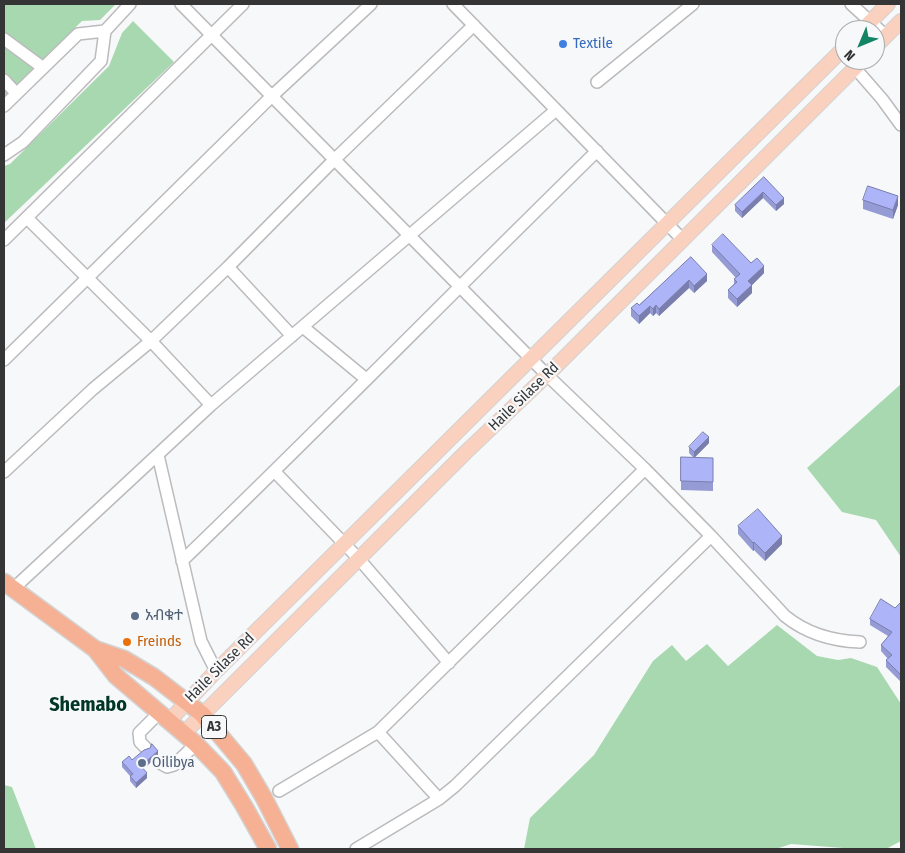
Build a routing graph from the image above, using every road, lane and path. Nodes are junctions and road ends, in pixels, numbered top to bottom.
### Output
1 (130, 4) edge
2 (181, 4) edge
3 (243, 4) edge
4 (371, 4) edge
5 (452, 4) edge
6 (693, 4) edge
7 (851, 4) edge
8 (888, 4) edge
9 (862, 20) edge
10 (872, 20) edge
11 (901, 21) edge
12 (474, 25) junction
13 (105, 31) junction
14 (211, 34) junction
15 (886, 36) edge
16 (6, 45) edge
17 (835, 57) edge
18 (38, 64) junction
19 (853, 70) edge
20 (863, 70) edge
21 (597, 82) dead end
22 (10, 86) edge
23 (272, 96) junction
24 (4, 106) edge
25 (556, 110) junction
26 (901, 125) edge
27 (597, 151) junction
28 (4, 156) edge
29 (335, 159) junction
30 (27, 218) junction
31 (668, 224) junction
32 (410, 235) junction
33 (4, 240) edge
34 (682, 240) junction
35 (228, 267) junction
36 (88, 279) junction
37 (460, 285) junction
38 (303, 327) junction
39 (292, 336) junction
40 (151, 340) junction
41 (532, 357) junction
42 (4, 360) edge
43 (548, 375) junction
44 (366, 379) junction
45 (210, 405) junction
46 (158, 455) junction
47 (645, 469) junction
48 (4, 472) edge
49 (275, 472) junction
50 (711, 536) junction
51 (345, 544) junction
52 (359, 559) junction
53 (182, 561) junction
54 (8, 586) edge
55 (270, 618) junction
56 (284, 633) junction
57 (860, 642) dead end
58 (95, 649) junction
59 (449, 663) junction
60 (216, 671) junction
61 (186, 702) junction
62 (202, 714) junction
63 (165, 716) junction
64 (378, 732) junction
65 (184, 733) junction
66 (196, 744) junction
67 (145, 747) dead end
68 (160, 763) dead end
69 (278, 791) dead end
70 (439, 799) junction
71 (268, 849) edge
72 (290, 849) edge
73 (356, 849) edge

1 - 13 street
2 - 14 street
3 - 14 street
4 - 23 street
5 - 12 street
6 - 21 street
7 - 9 street
8 - 10 main road
11 - 15 main road
12 - 25 street
12 - 29 street
13 - 18 street
13 - 28 street
14 - 23 street
14 - 30 street
16 - 18 street
17 - 31 main road, Haile Silase Rd
18 - 22 street
19 - 34 main road, Haile Silase Rd
20 - 26 street
22 - 24 street
23 - 29 street
23 - 36 street
25 - 27 street
25 - 32 street
27 - 31 street
27 - 37 street
29 - 32 street
29 - 35 street
30 - 33 street
30 - 36 street
31 - 34 street
31 - 41 main road, Haile Silase Rd
32 - 37 street
32 - 38 street
34 - 43 main road, Haile Silase Rd
35 - 39 street
35 - 40 street
36 - 40 street
36 - 42 street
37 - 41 street
37 - 44 street
38 - 39 street
38 - 44 street
39 - 45 street
40 - 45 street
40 - 48 street
41 - 43 street
41 - 51 main road, Haile Silase Rd
43 - 47 street
43 - 52 main road, Haile Silase Rd
44 - 49 street
45 - 46 street
46 - 53 street
46 - 54 street
47 - 50 street
47 - 59 street
49 - 51 street
49 - 53 street
50 - 57 street
50 - 70 street
51 - 52 street
51 - 55 main road, Haile Silase Rd
52 - 56 main road, Haile Silase Rd
52 - 59 street
53 - 60 street
54 - 58 highway, A3
55 - 56 main road
55 - 60 main road, Haile Silase Rd
56 - 62 main road, Haile Silase Rd
58 - 61 highway, A3
58 - 63 highway, A3
59 - 64 street
60 - 61 main road, Haile Silase Rd
61 - 62 highway, A3
61 - 63 main road, Haile Silase Rd
62 - 65 main road, Haile Silase Rd
62 - 72 highway, A3
63 - 65 highway, A3
63 - 67 street
64 - 69 street
64 - 70 street
65 - 66 highway, A3
66 - 68 street
66 - 71 highway, A3
70 - 73 street

